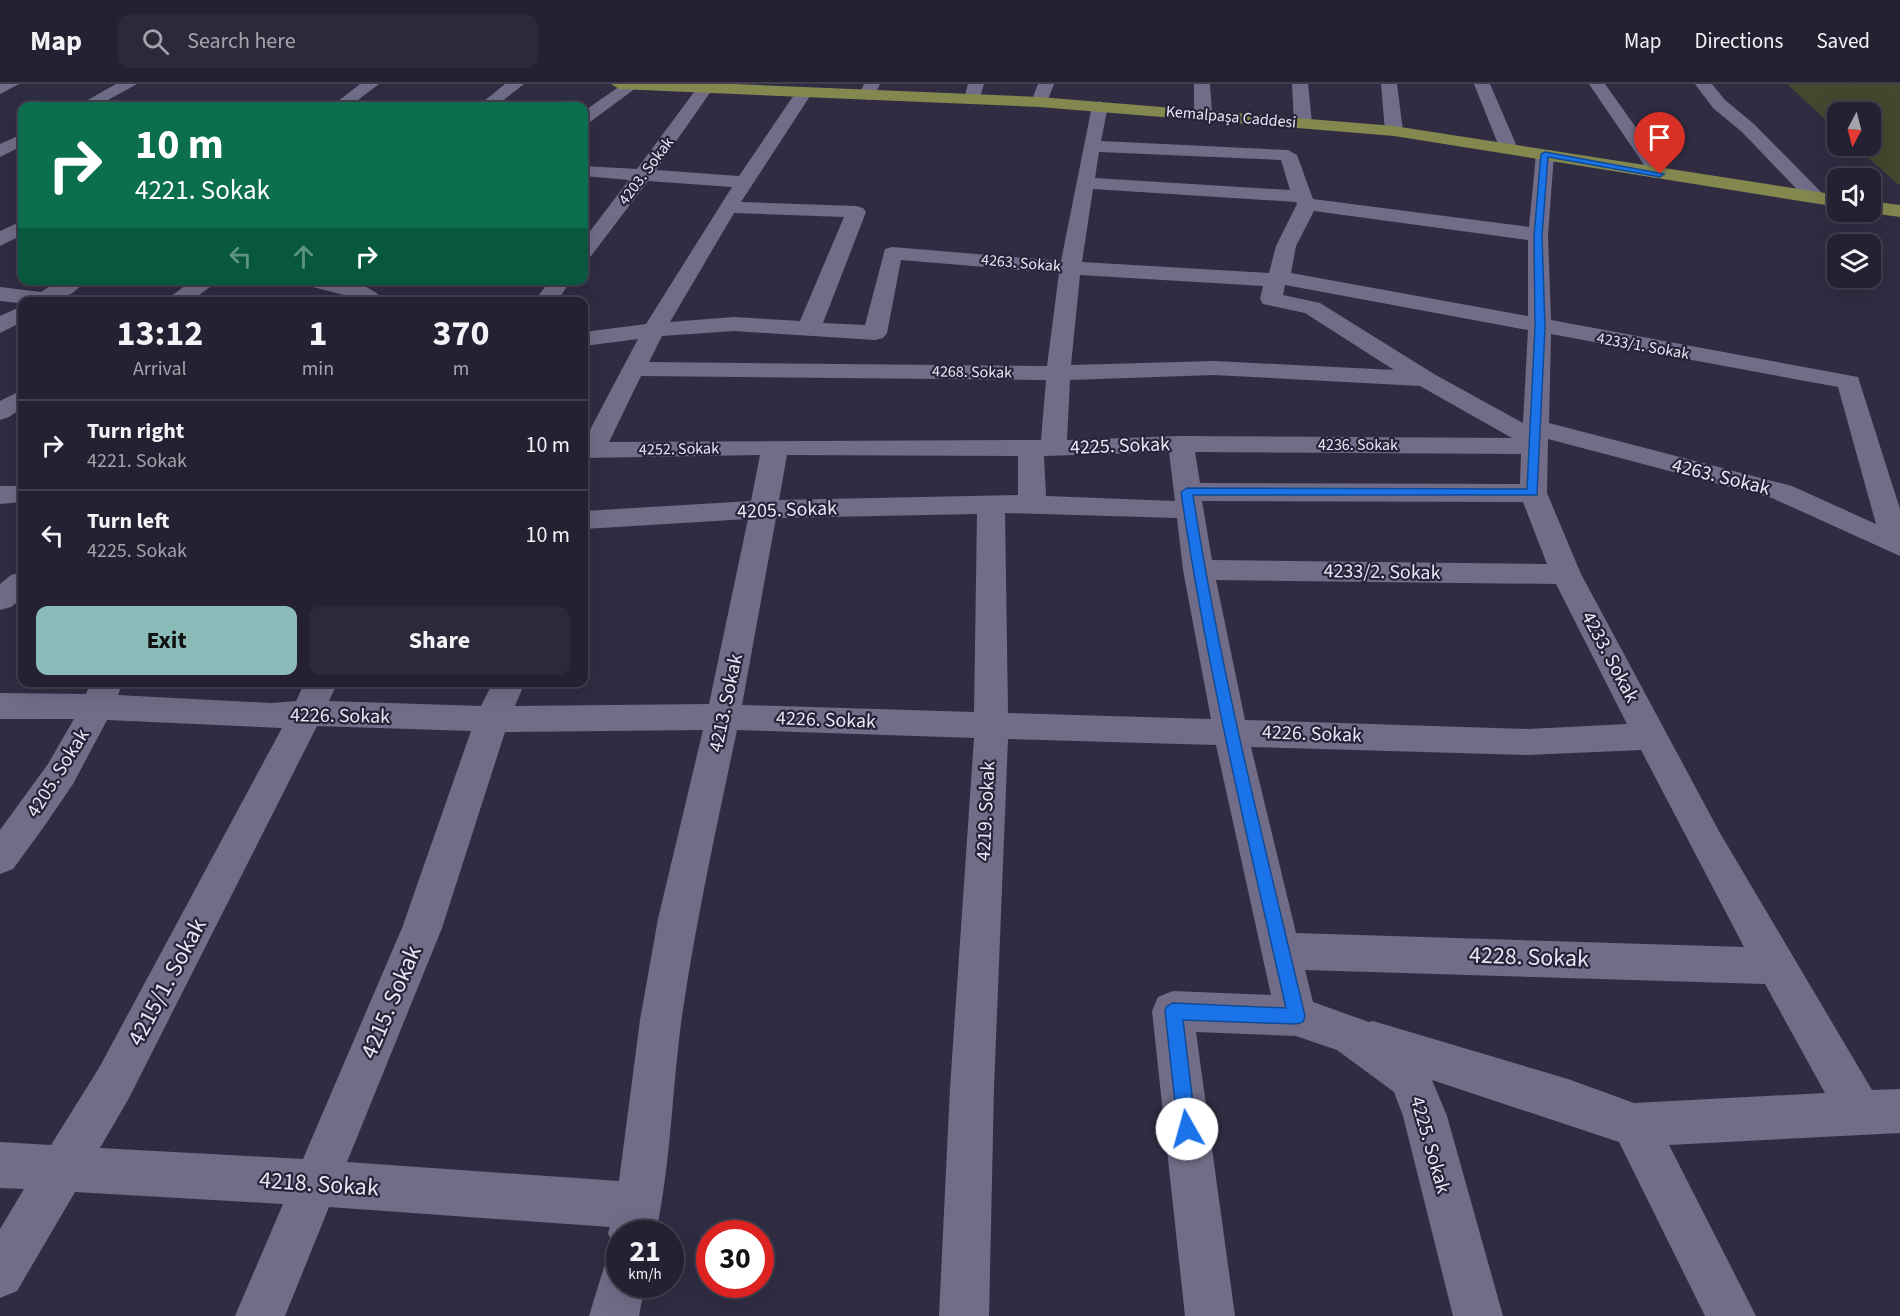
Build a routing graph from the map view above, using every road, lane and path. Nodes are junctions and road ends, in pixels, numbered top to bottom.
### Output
1 (11, 84) edge
2 (129, 84) edge
3 (371, 84) edge
4 (516, 84) edge
5 (619, 84) edge
6 (1046, 84) edge
7 (1202, 84) edge
8 (1300, 84) edge
9 (1389, 84) edge
10 (1481, 84) edge
11 (1597, 84) edge
12 (1703, 84) edge
13 (632, 85) edge
14 (706, 87) junction
15 (0, 89) edge
16 (870, 90) edge
17 (974, 91) edge
18 (804, 93) junction
19 (93, 102) edge
20 (345, 102) edge
21 (491, 102) edge
22 (1039, 102) junction
23 (1100, 106) junction
24 (1203, 114) junction
25 (588, 115) edge
26 (1303, 123) junction
27 (1394, 131) junction
28 (18, 144) edge
29 (1092, 146) junction
30 (1509, 149) junction
31 (1545, 154) junction
32 (3, 161) edge
33 (588, 171) edge
34 (1660, 174) junction
35 (642, 176) junction
36 (744, 183) junction
37 (1086, 183) junction
38 (1816, 198) junction
39 (1827, 200) edge
40 (1304, 201) junction
41 (728, 207) junction
42 (1881, 209) edge
43 (1900, 212) edge
44 (18, 229) edge
45 (1538, 236) junction
46 (0, 240) edge
47 (588, 247) edge
48 (1072, 268) junction
49 (1277, 278) junction
50 (67, 285) edge
51 (201, 285) edge
52 (330, 285) edge
53 (0, 294) edge
54 (360, 294) edge
55 (22, 297) edge
56 (48, 297) edge
57 (182, 297) edge
58 (18, 315) edge
59 (0, 326) edge
60 (1540, 327) junction
61 (808, 328) junction
62 (654, 330) junction
63 (588, 338) edge
64 (633, 369) junction
65 (1058, 373) junction
66 (1425, 379) junction
67 (18, 400) edge
68 (0, 412) edge
69 (0, 423) edge
70 (18, 423) edge
71 (1535, 438) junction
72 (1181, 444) junction
73 (775, 447) junction
74 (1042, 448) junction
75 (588, 450) edge
76 (1533, 493) junction
77 (0, 495) edge
78 (18, 495) edge
79 (1188, 501) junction
80 (1032, 504) junction
81 (991, 505) junction
82 (766, 509) junction
83 (588, 521) edge
84 (1898, 544) edge
85 (1198, 570) junction
86 (1566, 574) junction
87 (18, 585) edge
88 (0, 600) edge
89 (507, 687) edge
90 (103, 695) edge
91 (313, 698) edge
92 (0, 706) edge
93 (723, 717) junction
94 (492, 719) junction
95 (990, 726) junction
96 (1231, 732) junction
97 (1653, 736) junction
98 (0, 858) edge
99 (1281, 951) junction
100 (1777, 966) junction
101 (1296, 1016) junction
102 (1350, 1034) junction
103 (1880, 1112) edge
104 (1634, 1125) junction
105 (0, 1165) edge
106 (63, 1169) junction
107 (316, 1183) junction
108 (635, 1220) edge
109 (0, 1274) edge
110 (618, 1298) edge
111 (260, 1316) edge
112 (614, 1316) edge
113 (964, 1316) edge
114 (1210, 1316) edge
115 (1478, 1316) edge
116 (1731, 1316) edge

1 - 15 street
2 - 19 street
3 - 20 street
4 - 21 street
5 - 13 main road, Kemalpaşa Caddesi
6 - 22 street
7 - 24 street
8 - 26 street
9 - 27 street
10 - 30 street
11 - 34 street
12 - 38 street
13 - 14 main road, Kemalpaşa Caddesi
13 - 25 street
14 - 18 main road, Kemalpaşa Caddesi
14 - 35 street, 4203. Sokak
16 - 17 main road, Kemalpaşa Caddesi
16 - 18 main road, Kemalpaşa Caddesi
17 - 22 main road, Kemalpaşa Caddesi
18 - 36 street
22 - 23 main road, Kemalpaşa Caddesi
23 - 24 main road, Kemalpaşa Caddesi
23 - 29 street, 4225. Sokak
24 - 26 main road, Kemalpaşa Caddesi
26 - 27 main road, Kemalpaşa Caddesi
27 - 30 main road, Kemalpaşa Caddesi
28 - 32 street
29 - 37 street, 4225. Sokak
29 - 40 street
30 - 31 main road, Kemalpaşa Caddesi
31 - 34 main road, Kemalpaşa Caddesi
31 - 45 street, 4233. Sokak
33 - 35 street
34 - 38 main road, Kemalpaşa Caddesi
35 - 36 street
35 - 47 street, 4203. Sokak
36 - 41 street
37 - 40 street
37 - 48 street, 4225. Sokak
38 - 39 main road, Kemalpaşa Caddesi
40 - 45 street
40 - 49 street
41 - 61 street
41 - 62 street
42 - 43 main road
44 - 46 street
45 - 60 street, 4233. Sokak
48 - 49 street, 4263. Sokak
48 - 61 street, 4263. Sokak
48 - 65 street, 4225. Sokak
49 - 60 street, 4233/1. Sokak
49 - 66 street, 4263. Sokak
50 - 56 street
51 - 57 street
52 - 54 street
53 - 55 street
58 - 59 street
60 - 71 street, 4233. Sokak
60 - 84 street, 4233/1. Sokak
61 - 62 street, 4263. Sokak
62 - 63 street
62 - 64 street
64 - 65 street, 4268. Sokak
64 - 75 street
65 - 66 street, 4268. Sokak
65 - 74 street, 4225. Sokak
66 - 71 street, 4263. Sokak
67 - 68 street
69 - 70 street
71 - 72 street, 4236. Sokak
71 - 76 street, 4233. Sokak
71 - 84 street, 4263. Sokak
72 - 74 street, 4225. Sokak
72 - 79 street, 4225. Sokak
73 - 74 street
73 - 75 street, 4252. Sokak
73 - 82 street, 4213. Sokak
74 - 80 street
76 - 79 street
76 - 86 street, 4233. Sokak
77 - 78 street
79 - 80 street
79 - 85 street, 4225. Sokak
80 - 81 street
81 - 82 street, 4205. Sokak
81 - 95 street, 4219. Sokak
82 - 83 street, 4205. Sokak
82 - 93 street, 4213. Sokak
85 - 86 street, 4233/2. Sokak
85 - 96 street, 4225. Sokak
86 - 97 street, 4233. Sokak
87 - 88 street
89 - 94 street, 4215. Sokak
90 - 91 street, 4226. Sokak
90 - 92 street, 4226. Sokak
90 - 98 street, 4205. Sokak
91 - 94 street, 4226. Sokak
91 - 106 street, 4215/1. Sokak
93 - 94 street, 4226. Sokak
93 - 95 street, 4226. Sokak
93 - 108 street, 4213. Sokak
94 - 107 street, 4215. Sokak
95 - 96 street, 4226. Sokak
95 - 113 street, 4219. Sokak
96 - 97 street, 4226. Sokak
96 - 99 street, 4225. Sokak
97 - 100 street, 4233. Sokak
99 - 100 street, 4228. Sokak
99 - 101 street, 4225. Sokak
100 - 103 street, 4233. Sokak
101 - 102 street, 4225. Sokak
101 - 114 street
102 - 104 street
102 - 115 street, 4225. Sokak
103 - 104 street
104 - 116 street
105 - 106 street, 4218. Sokak
106 - 107 street, 4218. Sokak
106 - 109 street, 4215/1. Sokak
107 - 108 street, 4218. Sokak
107 - 111 street, 4215. Sokak
110 - 112 street

